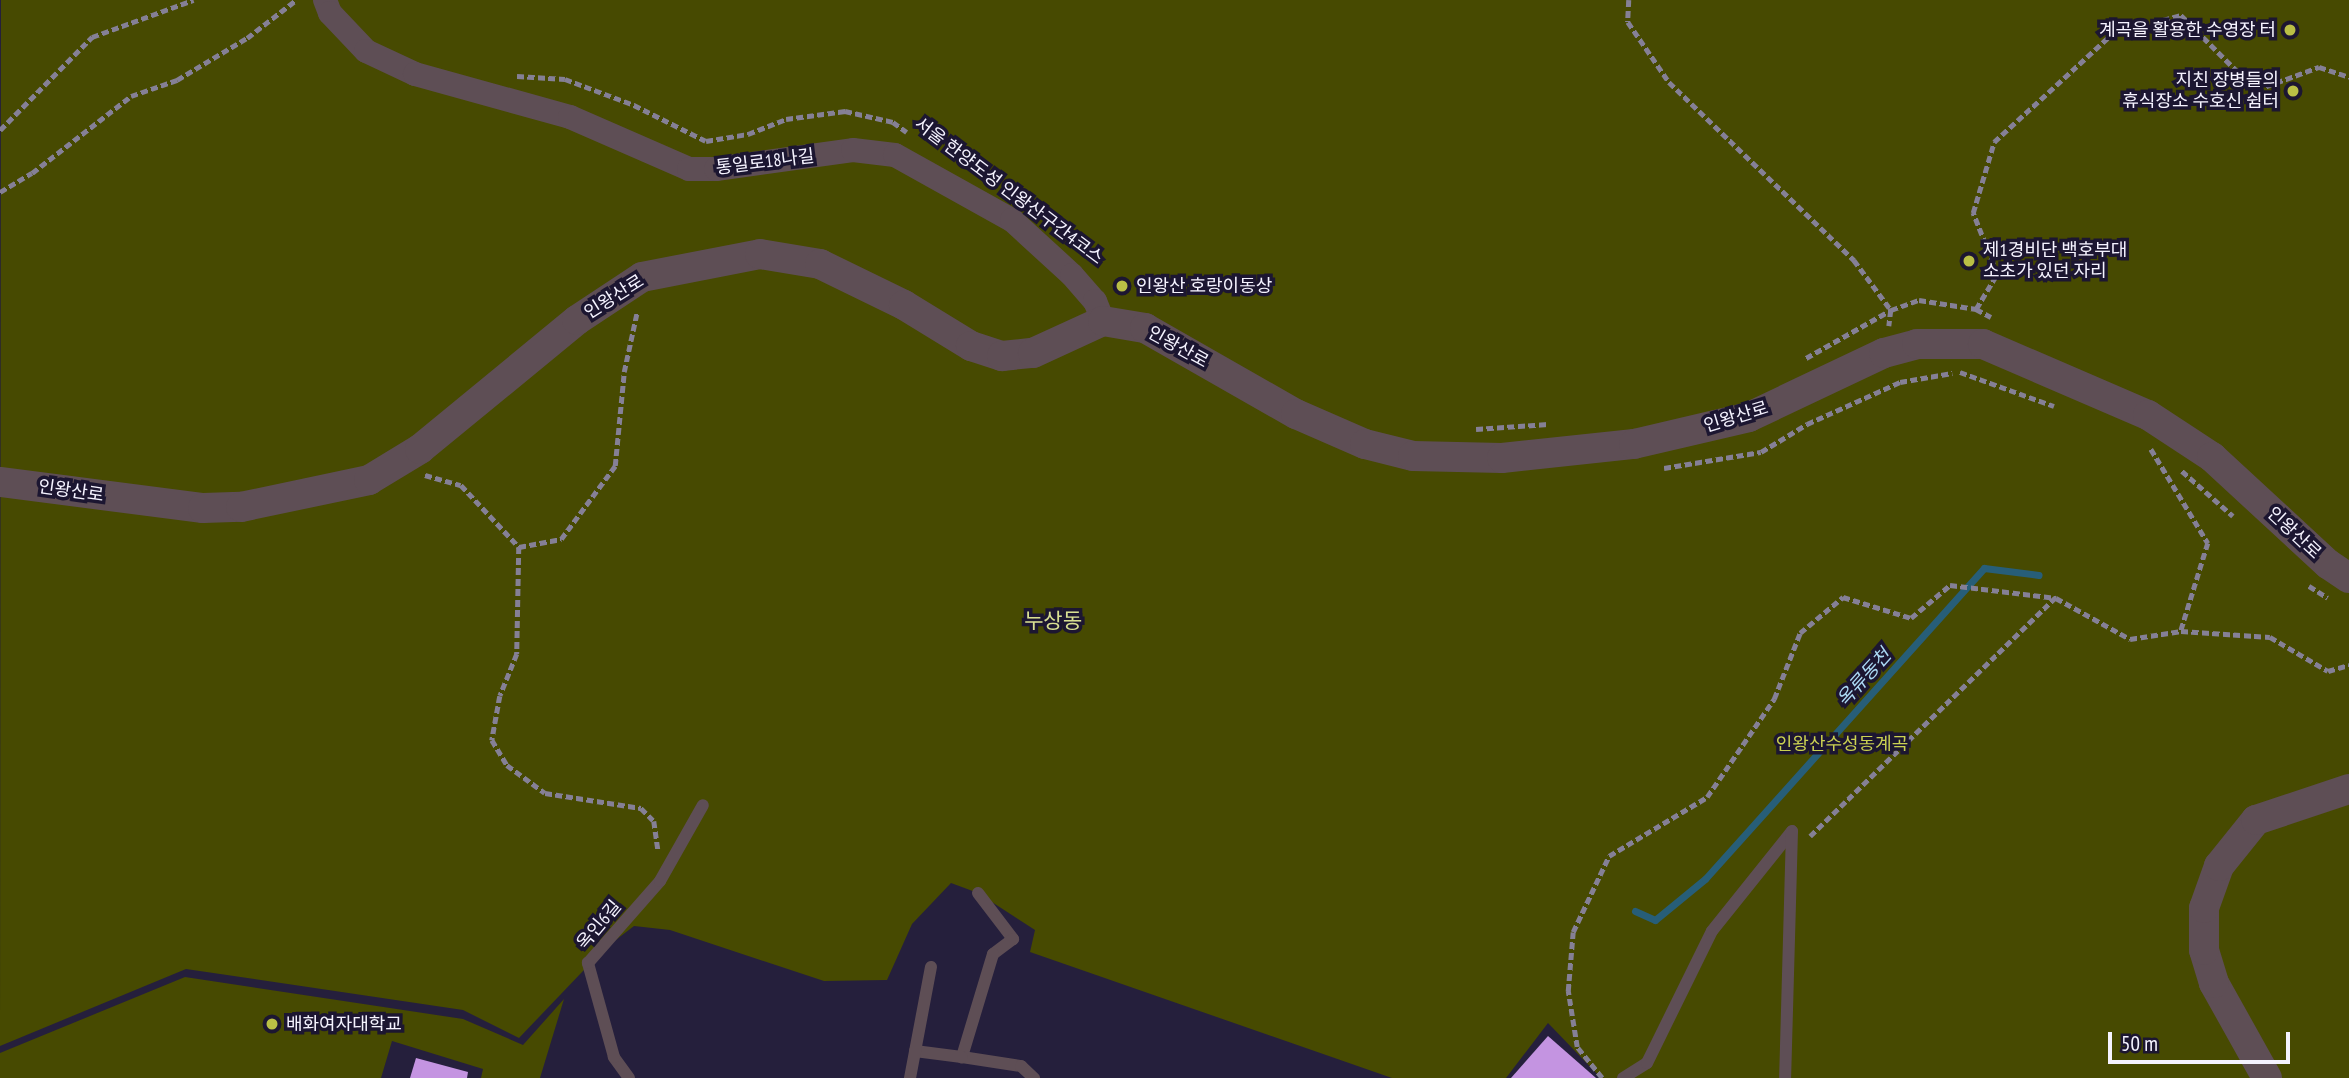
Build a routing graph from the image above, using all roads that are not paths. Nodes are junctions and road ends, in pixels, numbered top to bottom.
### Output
1 (325, 0) edge
2 (1103, 321) junction
3 (0, 482) edge
4 (2344, 591) edge
5 (2349, 789) edge
6 (703, 805) dead end
7 (978, 893) dead end
8 (931, 967) dead end
9 (915, 1051) junction
10 (962, 1057) junction
11 (629, 1078) edge
12 (910, 1078) edge
13 (1034, 1078) edge
14 (1623, 1078) edge
15 (1785, 1078) edge
16 (2267, 1078) edge

1 - 2 street, 통일로18나길
2 - 3 street, 인왕산로
2 - 4 street, 인왕산로
5 - 16 street
6 - 11 lane, 옥인6길
7 - 10 lane
8 - 9 lane
9 - 10 lane
9 - 12 lane
10 - 13 lane
14 - 15 lane

